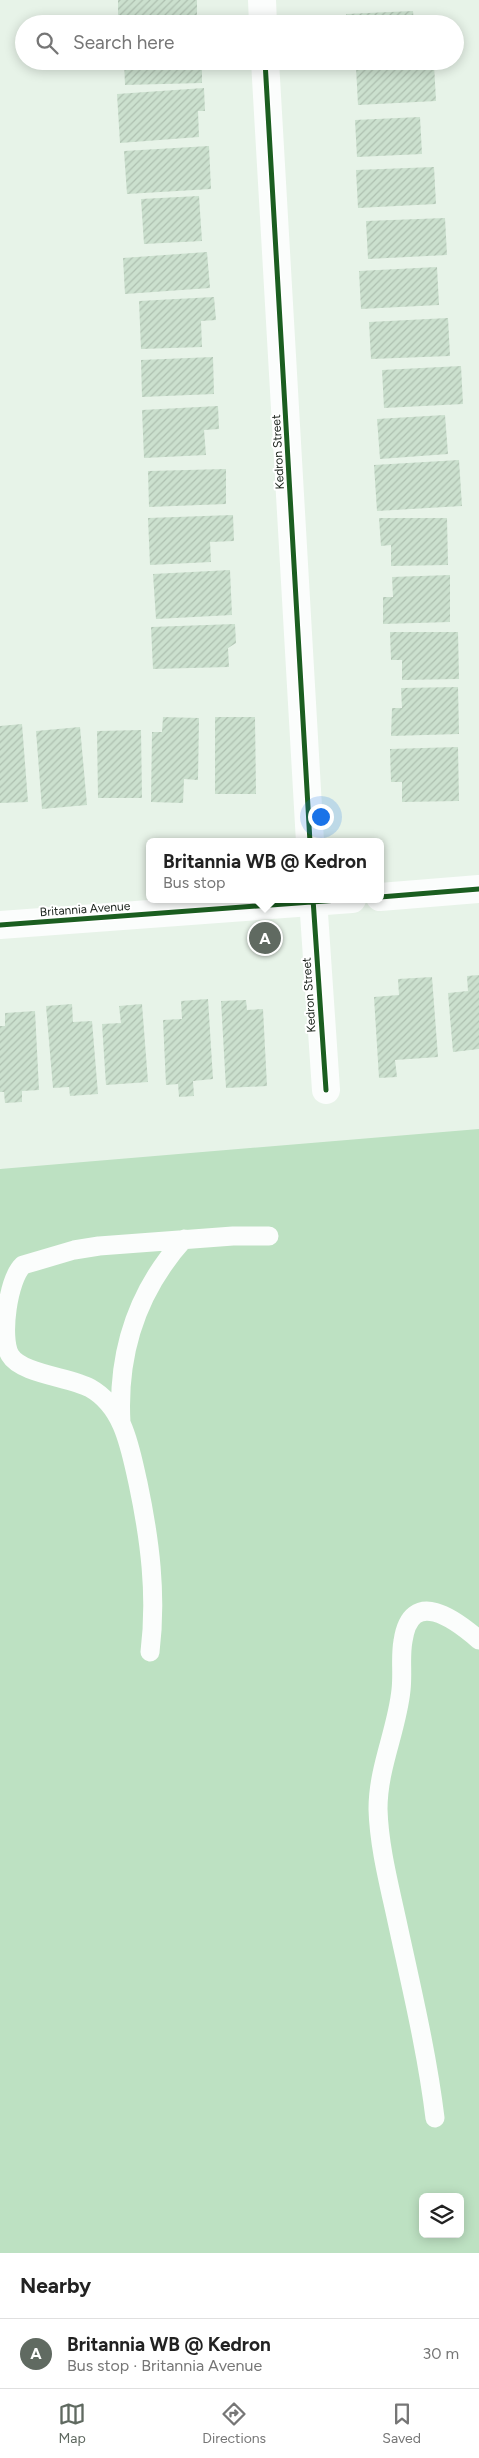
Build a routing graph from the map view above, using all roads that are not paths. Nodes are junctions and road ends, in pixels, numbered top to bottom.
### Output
1 (262, 0) edge
2 (263, 15) edge
3 (266, 70) edge
4 (310, 838) edge
5 (479, 889) edge
6 (384, 897) edge
7 (287, 903) edge
8 (313, 903) edge
9 (0, 925) edge
10 (326, 1090) dead end
11 (269, 1236) dead end
12 (184, 1239) junction
13 (121, 1423) junction
14 (479, 1640) edge
15 (150, 1652) dead end
16 (435, 2118) dead end

1 - 2 street
3 - 4 street, Kedron Street
5 - 6 street
7 - 9 street, Britannia Avenue
8 - 10 street, Kedron Street
11 - 12 lane
12 - 13 lane
12 - 13 lane
13 - 15 lane
14 - 16 lane

